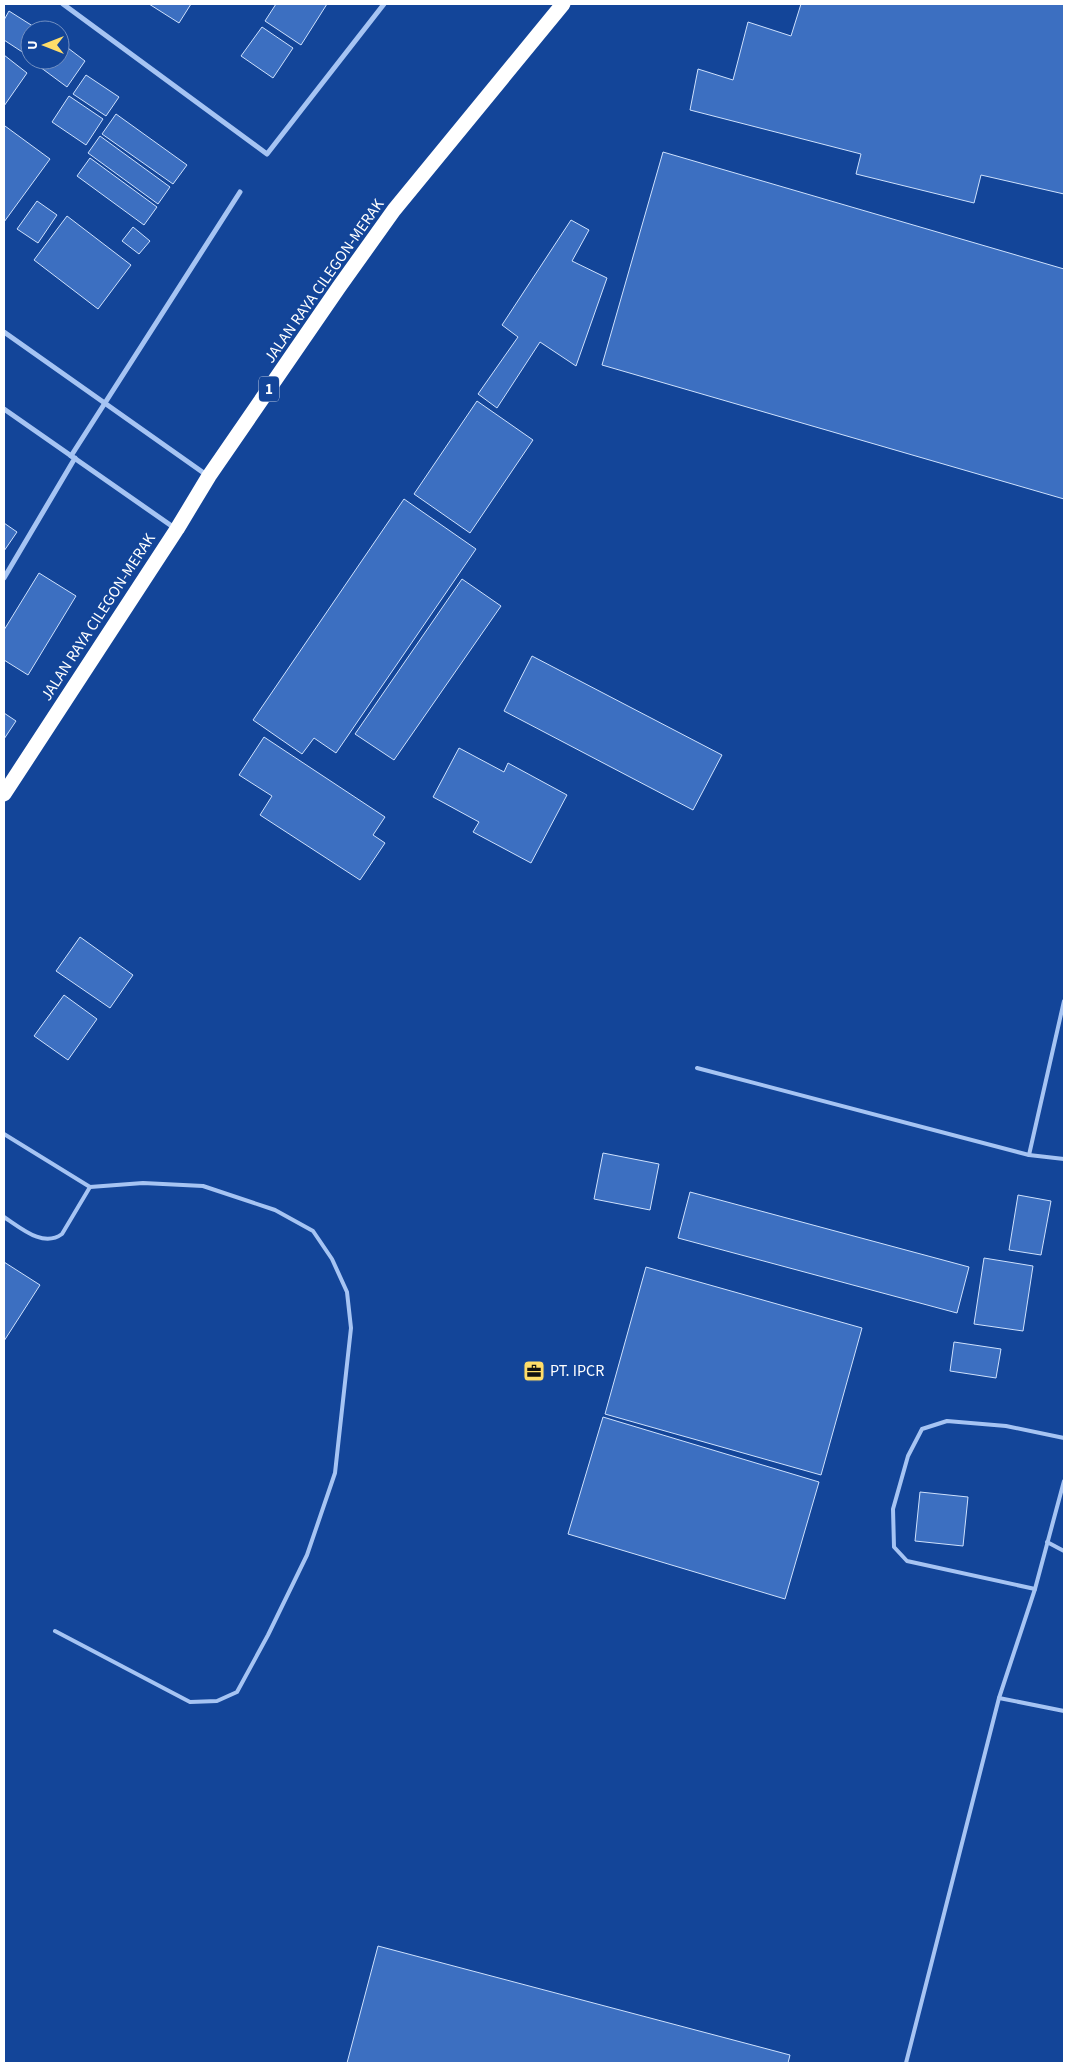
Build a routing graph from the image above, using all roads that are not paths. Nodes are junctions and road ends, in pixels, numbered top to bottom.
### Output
1 (64, 4) edge
2 (75, 4) edge
3 (384, 4) edge
4 (564, 4) edge
5 (71, 9) junction
6 (240, 192) dead end
7 (4, 332) edge
8 (104, 403) junction
9 (4, 409) edge
10 (73, 457) junction
11 (209, 476) junction
12 (177, 529) junction
13 (4, 578) edge
14 (4, 794) edge
15 (1064, 1001) edge
16 (697, 1068) dead end
17 (4, 1134) edge
18 (1029, 1155) junction
19 (1064, 1159) edge
20 (90, 1187) junction
21 (4, 1217) edge
22 (1064, 1438) edge
23 (1064, 1481) edge
24 (1047, 1542) junction
25 (1064, 1551) edge
26 (1035, 1589) junction
27 (55, 1631) dead end
28 (1000, 1698) junction
29 (1064, 1711) edge
30 (906, 2063) edge

1 - 5 street
2 - 5 street
3 - 5 street
4 - 11 highway, JALAN RAYA CILEGON-MERAK / 1
6 - 8 street
7 - 8 street
8 - 10 street
8 - 11 street
9 - 10 street
10 - 12 street
10 - 13 street
11 - 12 highway, JALAN RAYA CILEGON-MERAK / 1
12 - 14 highway, JALAN RAYA CILEGON-MERAK / 1
15 - 18 lane
16 - 18 lane
17 - 20 lane
18 - 19 lane
20 - 21 lane
20 - 27 lane
22 - 26 lane
23 - 24 lane
24 - 25 lane
24 - 26 lane
26 - 28 lane
28 - 29 lane
28 - 30 lane

